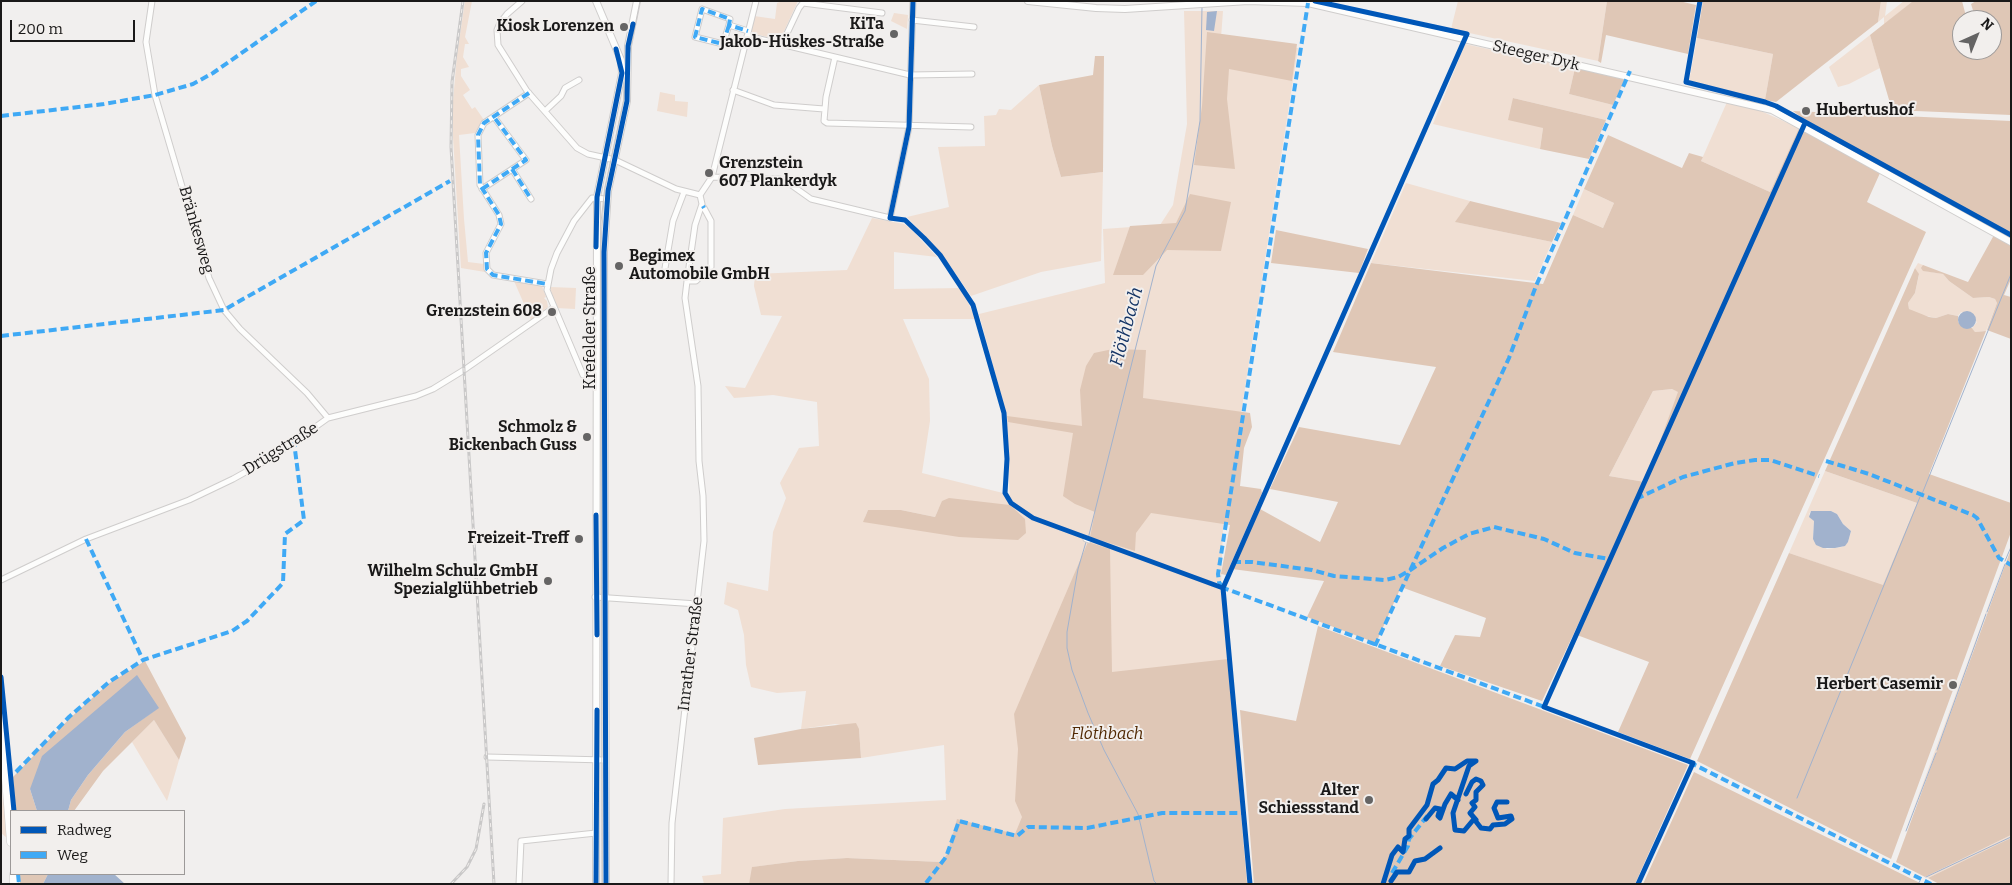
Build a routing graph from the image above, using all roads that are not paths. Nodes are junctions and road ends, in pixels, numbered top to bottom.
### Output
1 (152, 1) edge
2 (522, 1) edge
3 (596, 1) edge
4 (638, 1) edge
5 (756, 1) edge
6 (913, 1) edge
7 (1028, 1) edge
8 (1308, 2) edge
9 (882, 13) dead end
10 (912, 20) junction
11 (729, 25) junction
12 (974, 26) dead end
13 (747, 34) junction
14 (782, 44) junction
15 (628, 46) junction
16 (616, 48) junction
17 (835, 57) junction
18 (972, 74) dead end
19 (910, 75) junction
20 (579, 80) dead end
21 (734, 90) junction
22 (529, 93) junction
23 (824, 109) junction
24 (545, 111) junction
25 (494, 117) junction
26 (908, 127) junction
27 (971, 127) dead end
28 (605, 157) junction
29 (615, 160) junction
30 (512, 169) junction
31 (712, 177) junction
32 (482, 189) junction
33 (684, 192) junction
34 (700, 195) junction
35 (597, 197) junction
36 (531, 199) dead end
37 (607, 199) junction
38 (703, 206) junction
39 (2011, 242) edge
40 (643, 278) dead end
41 (687, 280) junction
42 (547, 284) junction
43 (553, 308) junction
44 (596, 372) junction
45 (328, 418) junction
46 (1, 580) edge
47 (595, 597) junction
48 (605, 597) junction
49 (697, 604) junction
50 (1, 715) edge
51 (487, 757) dead end
52 (596, 759) junction
53 (605, 760) junction
54 (10, 829) edge
55 (596, 833) junction
56 (519, 884) edge
57 (596, 884) edge
58 (606, 884) edge
59 (671, 884) edge

1 - 45 street, Bränkesweg
2 - 22 street
3 - 16 street
4 - 15 street, Krefelder Straße
5 - 13 street
6 - 10 street
7 - 8 street, Steeger Dyk
8 - 39 street, Steeger Dyk
9 - 14 street
10 - 12 street
10 - 19 street
11 - 11 street
11 - 13 street
13 - 14 street
13 - 21 street
14 - 17 street
15 - 16 street
15 - 29 street, Krefelder Straße
16 - 28 street, Krefelder Straße
17 - 19 street
17 - 23 street
18 - 19 street
19 - 26 street
20 - 24 street
21 - 23 street
21 - 31 street
22 - 24 street
22 - 25 street
23 - 26 street
24 - 28 street
25 - 30 street
25 - 32 street
26 - 27 street
26 - 31 street
28 - 29 street
28 - 35 street, Krefelder Straße
29 - 33 street
29 - 37 street, Krefelder Straße
30 - 32 street
30 - 36 street
31 - 34 street
32 - 42 street
33 - 34 street
33 - 40 street
34 - 38 street
35 - 37 street
35 - 42 street
35 - 44 street, Krefelder Straße
37 - 48 street, Krefelder Straße
38 - 41 street, Inrather Straße
38 - 41 street
41 - 49 street, Inrather Straße
42 - 43 street
43 - 44 street
43 - 45 street, Drügstraße
44 - 47 street, Krefelder Straße
45 - 46 street, Drügstraße
47 - 48 street
47 - 52 street, Krefelder Straße
48 - 49 street
48 - 53 street, Krefelder Straße
49 - 59 street, Inrather Straße
50 - 54 main road
51 - 52 street
52 - 53 street
52 - 55 street, Krefelder Straße
53 - 58 street, Krefelder Straße
55 - 56 street
55 - 57 street, Krefelder Straße

